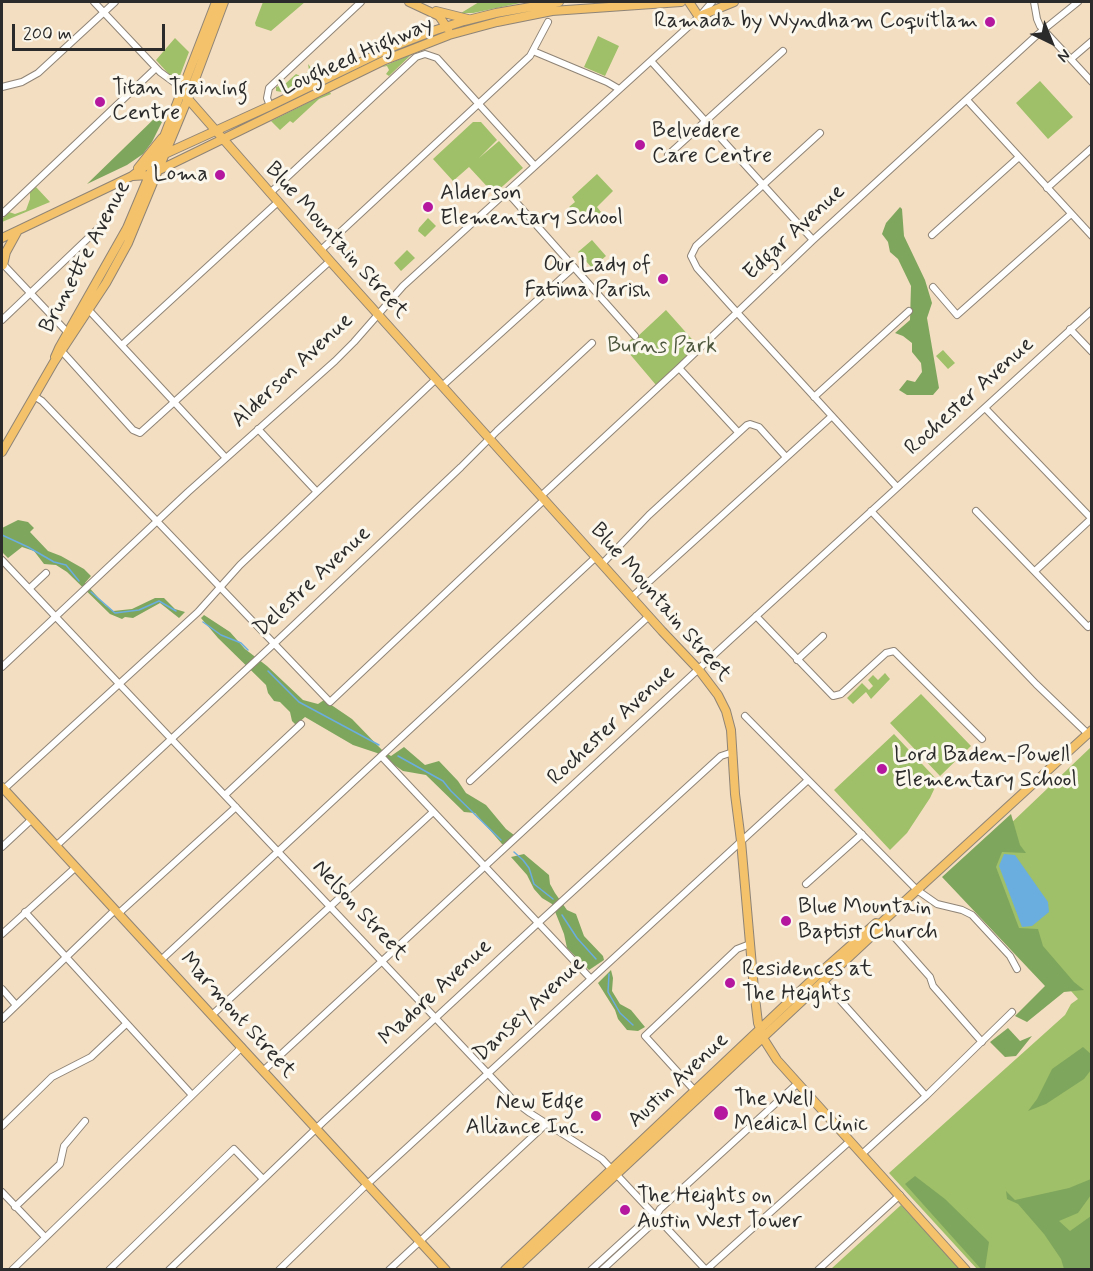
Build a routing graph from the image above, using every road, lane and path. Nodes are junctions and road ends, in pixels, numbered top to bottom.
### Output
1 (93, 2) edge
2 (115, 2) edge
3 (216, 2) edge
4 (224, 2) edge
5 (362, 2) edge
6 (409, 2) edge
7 (559, 2) edge
8 (681, 2) edge
9 (689, 2) edge
10 (712, 2) edge
11 (734, 2) edge
12 (1034, 2) edge
13 (1078, 2) edge
14 (423, 7) junction
15 (104, 12) junction
16 (701, 16) junction
17 (472, 19) junction
18 (548, 22) dead end
19 (447, 27) junction
20 (436, 30) junction
21 (1044, 31) junction
22 (459, 33) junction
23 (1092, 41) edge
24 (533, 51) junction
25 (783, 51) dead end
26 (1071, 59) junction
27 (651, 61) junction
28 (156, 68) junction
29 (1092, 82) edge
30 (2, 87) edge
31 (183, 88) junction
32 (619, 89) junction
33 (188, 98) junction
34 (967, 100) junction
35 (478, 103) junction
36 (270, 106) junction
37 (705, 122) junction
38 (216, 131) junction
39 (820, 133) dead end
40 (166, 135) junction
41 (222, 139) junction
42 (1092, 148) edge
43 (166, 154) junction
44 (668, 155) dead end
45 (1019, 157) junction
46 (156, 158) junction
47 (535, 166) junction
48 (158, 171) junction
49 (149, 175) junction
50 (132, 176) junction
51 (762, 186) junction
52 (1047, 188) junction
53 (507, 192) junction
54 (270, 193) junction
55 (278, 202) junction
56 (3, 213) dead end
57 (1071, 214) junction
58 (104, 223) dead end
59 (17, 231) junction
60 (932, 235) dead end
61 (3, 236) edge
62 (1092, 236) edge
63 (813, 240) junction
64 (321, 250) junction
65 (330, 261) junction
66 (2, 264) edge
67 (574, 267) junction
68 (933, 287) dead end
69 (30, 292) junction
70 (86, 308) junction
71 (1092, 310) edge
72 (909, 311) dead end
73 (737, 312) junction
74 (378, 314) junction
75 (3, 316) edge
76 (1070, 329) junction
77 (70, 334) junction
78 (634, 336) dead end
79 (592, 343) dead end
80 (122, 345) junction
81 (61, 349) junction
82 (1092, 352) edge
83 (679, 368) junction
84 (436, 379) junction
85 (442, 386) junction
86 (34, 396) junction
87 (814, 397) junction
88 (174, 402) junction
89 (985, 408) junction
90 (832, 416) junction
91 (258, 429) junction
92 (738, 432) junction
93 (490, 439) junction
94 (2, 452) edge
95 (786, 457) junction
96 (226, 458) junction
97 (897, 487) junction
98 (316, 492) junction
99 (543, 498) junction
100 (871, 511) junction
101 (976, 511) dead end
102 (1091, 518) edge
103 (157, 522) junction
104 (2, 560) edge
105 (599, 561) junction
106 (1035, 572) junction
107 (46, 573) dead end
108 (219, 587) junction
109 (30, 588) junction
110 (632, 597) junction
111 (56, 616) junction
112 (649, 616) junction
113 (756, 616) junction
114 (1090, 625) edge
115 (823, 636) dead end
116 (275, 643) junction
117 (797, 660) junction
118 (2, 667) edge
119 (699, 670) junction
120 (119, 683) junction
121 (745, 716) dead end
122 (301, 724) dead end
123 (1089, 731) edge
124 (171, 739) junction
125 (982, 739) dead end
126 (733, 752) junction
127 (381, 756) junction
128 (808, 780) junction
129 (470, 781) dead end
130 (3, 788) edge
131 (225, 795) junction
132 (236, 807) junction
133 (433, 812) junction
134 (32, 819) junction
135 (862, 834) junction
136 (741, 841) junction
137 (56, 846) junction
138 (2, 847) edge
139 (278, 851) junction
140 (76, 867) junction
141 (486, 867) junction
142 (806, 884) dead end
143 (917, 890) junction
144 (330, 906) junction
145 (26, 912) junction
146 (117, 912) junction
147 (538, 923) junction
148 (881, 924) junction
149 (2, 934) edge
150 (750, 944) junction
151 (67, 957) junction
152 (161, 960) junction
153 (382, 961) junction
154 (1017, 969) dead end
155 (591, 979) junction
156 (823, 981) junction
157 (2, 989) edge
158 (16, 1005) junction
159 (1012, 1012) dead end
160 (212, 1015) junction
161 (435, 1018) junction
162 (2, 1019) edge
163 (126, 1024) junction
164 (761, 1034) junction
165 (982, 1042) junction
166 (242, 1047) junction
167 (263, 1071) junction
168 (488, 1074) junction
169 (798, 1083) junction
170 (695, 1091) junction
171 (192, 1095) junction
172 (926, 1096) junction
173 (697, 1100) junction
174 (85, 1121) dead end
175 (546, 1124) junction
176 (2, 1126) edge
177 (316, 1129) junction
178 (850, 1141) junction
179 (862, 1154) junction
180 (614, 1171) junction
181 (263, 1179) junction
182 (368, 1184) junction
183 (2, 1192) edge
184 (900, 1195) junction
185 (15, 1207) junction
186 (655, 1216) junction
187 (45, 1238) junction
188 (419, 1241) junction
189 (12, 1269) edge
190 (109, 1269) edge
191 (169, 1269) edge
192 (279, 1269) edge
193 (389, 1269) edge
194 (446, 1269) edge
195 (505, 1269) edge
196 (514, 1269) edge
197 (591, 1269) edge
198 (602, 1269) edge
199 (706, 1269) edge
200 (818, 1269) edge
201 (966, 1269) edge

1 - 15 street
2 - 15 street
3 - 31 main road, Brunette Avenue
4 - 33 main road, Brunette Avenue
5 - 36 street
6 - 14 main road
7 - 17 main road, Lougheed Highway
8 - 22 main road, Lougheed Highway
9 - 16 main road
10 - 16 street, Alderson Avenue
11 - 16 main road
12 - 21 street
13 - 21 street, Edgar Avenue
14 - 17 main road
14 - 19 main road
14 - 20 main road
15 - 28 street
15 - 30 street
16 - 27 street, Alderson Avenue
17 - 19 main road, Lougheed Highway
18 - 24 street
19 - 20 main road, Lougheed Highway
19 - 22 main road
20 - 36 main road, Lougheed Highway
21 - 26 street
21 - 34 street, Edgar Avenue
22 - 41 main road, Lougheed Highway
23 - 26 street
24 - 32 street
24 - 35 street
25 - 37 street
26 - 29 street
27 - 32 street, Alderson Avenue
27 - 37 street
28 - 31 street
28 - 56 street
31 - 33 main road, Blue Mountain Street
31 - 40 main road, Brunette Avenue
32 - 47 street, Alderson Avenue
33 - 38 main road, Blue Mountain Street
33 - 43 main road, Brunette Avenue
34 - 45 street
34 - 63 street, Edgar Avenue
35 - 47 street
35 - 54 street
35 - 64 street
36 - 38 main road, Lougheed Highway
37 - 44 street
37 - 51 street
38 - 41 main road, Blue Mountain Street
38 - 43 main road, Lougheed Highway
39 - 51 street
40 - 46 main road, Brunette Avenue
40 - 50 main road
41 - 48 main road, Lougheed Highway
41 - 54 main road, Blue Mountain Street
42 - 52 street
43 - 46 main road, Lougheed Highway
43 - 48 main road, Brunette Avenue
45 - 52 street
45 - 60 street
46 - 49 main road, Brunette Avenue
46 - 50 main road, Lougheed Highway
47 - 53 street, Alderson Avenue
48 - 49 main road, Lougheed Highway
48 - 70 main road, Brunette Avenue
49 - 50 main road, Lougheed Highway
49 - 70 main road, Brunette Avenue
50 - 59 main road, Lougheed Highway
51 - 63 street
51 - 73 street
52 - 57 street
53 - 67 street
53 - 74 street, Alderson Avenue
54 - 55 main road, Blue Mountain Street
55 - 64 main road, Blue Mountain Street
55 - 80 street
57 - 62 street
57 - 68 street
58 - 69 street
59 - 61 main road, Lougheed Highway
59 - 66 main road
63 - 73 street, Edgar Avenue
64 - 65 main road, Blue Mountain Street
65 - 74 main road, Blue Mountain Street
65 - 88 street
66 - 69 street
67 - 78 street
67 - 85 street
69 - 75 street
69 - 77 street
70 - 77 main road, Brunette Avenue
70 - 80 street
71 - 76 street, Rochester Avenue
72 - 87 street
73 - 83 street, Edgar Avenue
73 - 87 street
74 - 84 main road, Blue Mountain Street
74 - 91 street, Alderson Avenue
76 - 82 street
76 - 89 street, Rochester Avenue
77 - 81 main road, Brunette Avenue
79 - 93 street, Delestre Avenue
80 - 88 street
81 - 86 main road, Brunette Avenue
81 - 88 street
83 - 92 street
83 - 99 street, Edgar Avenue
84 - 85 main road, Blue Mountain Street
84 - 98 street
85 - 93 main road, Blue Mountain Street
86 - 94 main road, Brunette Avenue
86 - 103 street
87 - 90 street
88 - 96 street
89 - 97 street, Rochester Avenue
89 - 102 street
90 - 95 street
90 - 97 street
91 - 96 street, Alderson Avenue
91 - 98 street
92 - 95 street
92 - 105 street
93 - 99 main road, Blue Mountain Street
93 - 116 street, Delestre Avenue
95 - 110 street
96 - 103 street, Alderson Avenue
97 - 100 street, Rochester Avenue
98 - 108 street
99 - 105 main road, Blue Mountain Street
99 - 116 street, Edgar Avenue
100 - 113 street, Rochester Avenue
100 - 123 street
101 - 106 street
102 - 106 street
103 - 108 street
103 - 111 street, Alderson Avenue
104 - 109 street, Nelson Street
105 - 110 main road, Blue Mountain Street
105 - 127 street
106 - 114 street
107 - 109 street
108 - 116 street
108 - 120 street
109 - 111 street, Nelson Street
110 - 112 main road, Blue Mountain Street
111 - 118 street, Alderson Avenue
111 - 120 street, Nelson Street
112 - 119 main road, Blue Mountain Street
112 - 129 street
113 - 117 street
113 - 119 street, Rochester Avenue
115 - 117 street
116 - 124 street, Delestre Avenue
117 - 125 street
119 - 126 main road, Blue Mountain Street
119 - 141 street, Rochester Avenue
120 - 124 street, Nelson Street
120 - 130 street
121 - 128 street
122 - 131 street
123 - 143 main road, Austin Avenue
124 - 131 street, Nelson Street
124 - 137 street, Delestre Avenue
126 - 136 main road, Blue Mountain Street
126 - 147 street, Madore Avenue
127 - 133 street
127 - 139 street
128 - 135 street
128 - 136 street, Dansey Avenue
130 - 134 main road, Marmont Street
131 - 132 street, Nelson Street
132 - 139 street, Nelson Street
132 - 146 street
133 - 141 street
133 - 144 street
134 - 137 main road, Marmont Street
134 - 138 street
135 - 142 street
135 - 143 street
136 - 150 main road, Blue Mountain Street
136 - 155 street, Dansey Avenue
137 - 140 main road, Marmont Street
139 - 144 street, Nelson Street
139 - 152 street
140 - 145 street
140 - 146 main road, Marmont Street
141 - 147 street
141 - 153 street, Rochester Avenue
143 - 148 main road, Austin Avenue
143 - 154 street
144 - 153 street, Nelson Street
144 - 160 street
145 - 149 street
145 - 151 street
146 - 151 street
146 - 152 main road, Marmont Street
147 - 155 street
147 - 161 street, Madore Avenue
148 - 156 main road, Austin Avenue
148 - 164 main road, Austin Avenue
148 - 165 street
150 - 164 main road, Blue Mountain Street
150 - 170 street
151 - 158 street
151 - 163 street
152 - 160 main road, Marmont Street
153 - 161 street, Nelson Street
153 - 167 street, Rochester Avenue
155 - 168 street, Dansey Avenue
156 - 164 main road, Austin Avenue
156 - 172 street
157 - 158 street
158 - 162 street
159 - 165 street
160 - 166 main road, Marmont Street
161 - 168 street, Nelson Street
161 - 177 street, Madore Avenue
163 - 171 street
163 - 176 street
164 - 169 main road, Blue Mountain Street
164 - 170 main road, Austin Avenue
164 - 173 main road, Austin Avenue
165 - 172 street
166 - 167 main road, Marmont Street
166 - 171 street
167 - 177 main road, Marmont Street
168 - 175 street, Nelson Street
168 - 182 street, Dansey Avenue
169 - 178 main road, Blue Mountain Street
169 - 186 street
170 - 173 main road
170 - 180 main road, Austin Avenue
171 - 187 street
172 - 179 street
173 - 180 main road, Austin Avenue
174 - 185 street
175 - 180 street, Nelson Street
175 - 188 street
177 - 181 street, Madore Avenue
177 - 182 main road, Marmont Street
178 - 179 main road, Blue Mountain Street
178 - 199 street
179 - 184 main road, Blue Mountain Street
180 - 186 street, Nelson Street
180 - 195 main road, Austin Avenue
180 - 196 main road, Austin Avenue
181 - 190 street
181 - 191 street, Madore Avenue
182 - 188 main road, Marmont Street
182 - 192 street, Dansey Avenue
183 - 185 street
184 - 200 street
184 - 201 main road, Blue Mountain Street
185 - 187 street
186 - 197 street
186 - 198 street
186 - 199 street, Nelson Street
187 - 189 street
188 - 193 street
188 - 194 main road, Marmont Street

